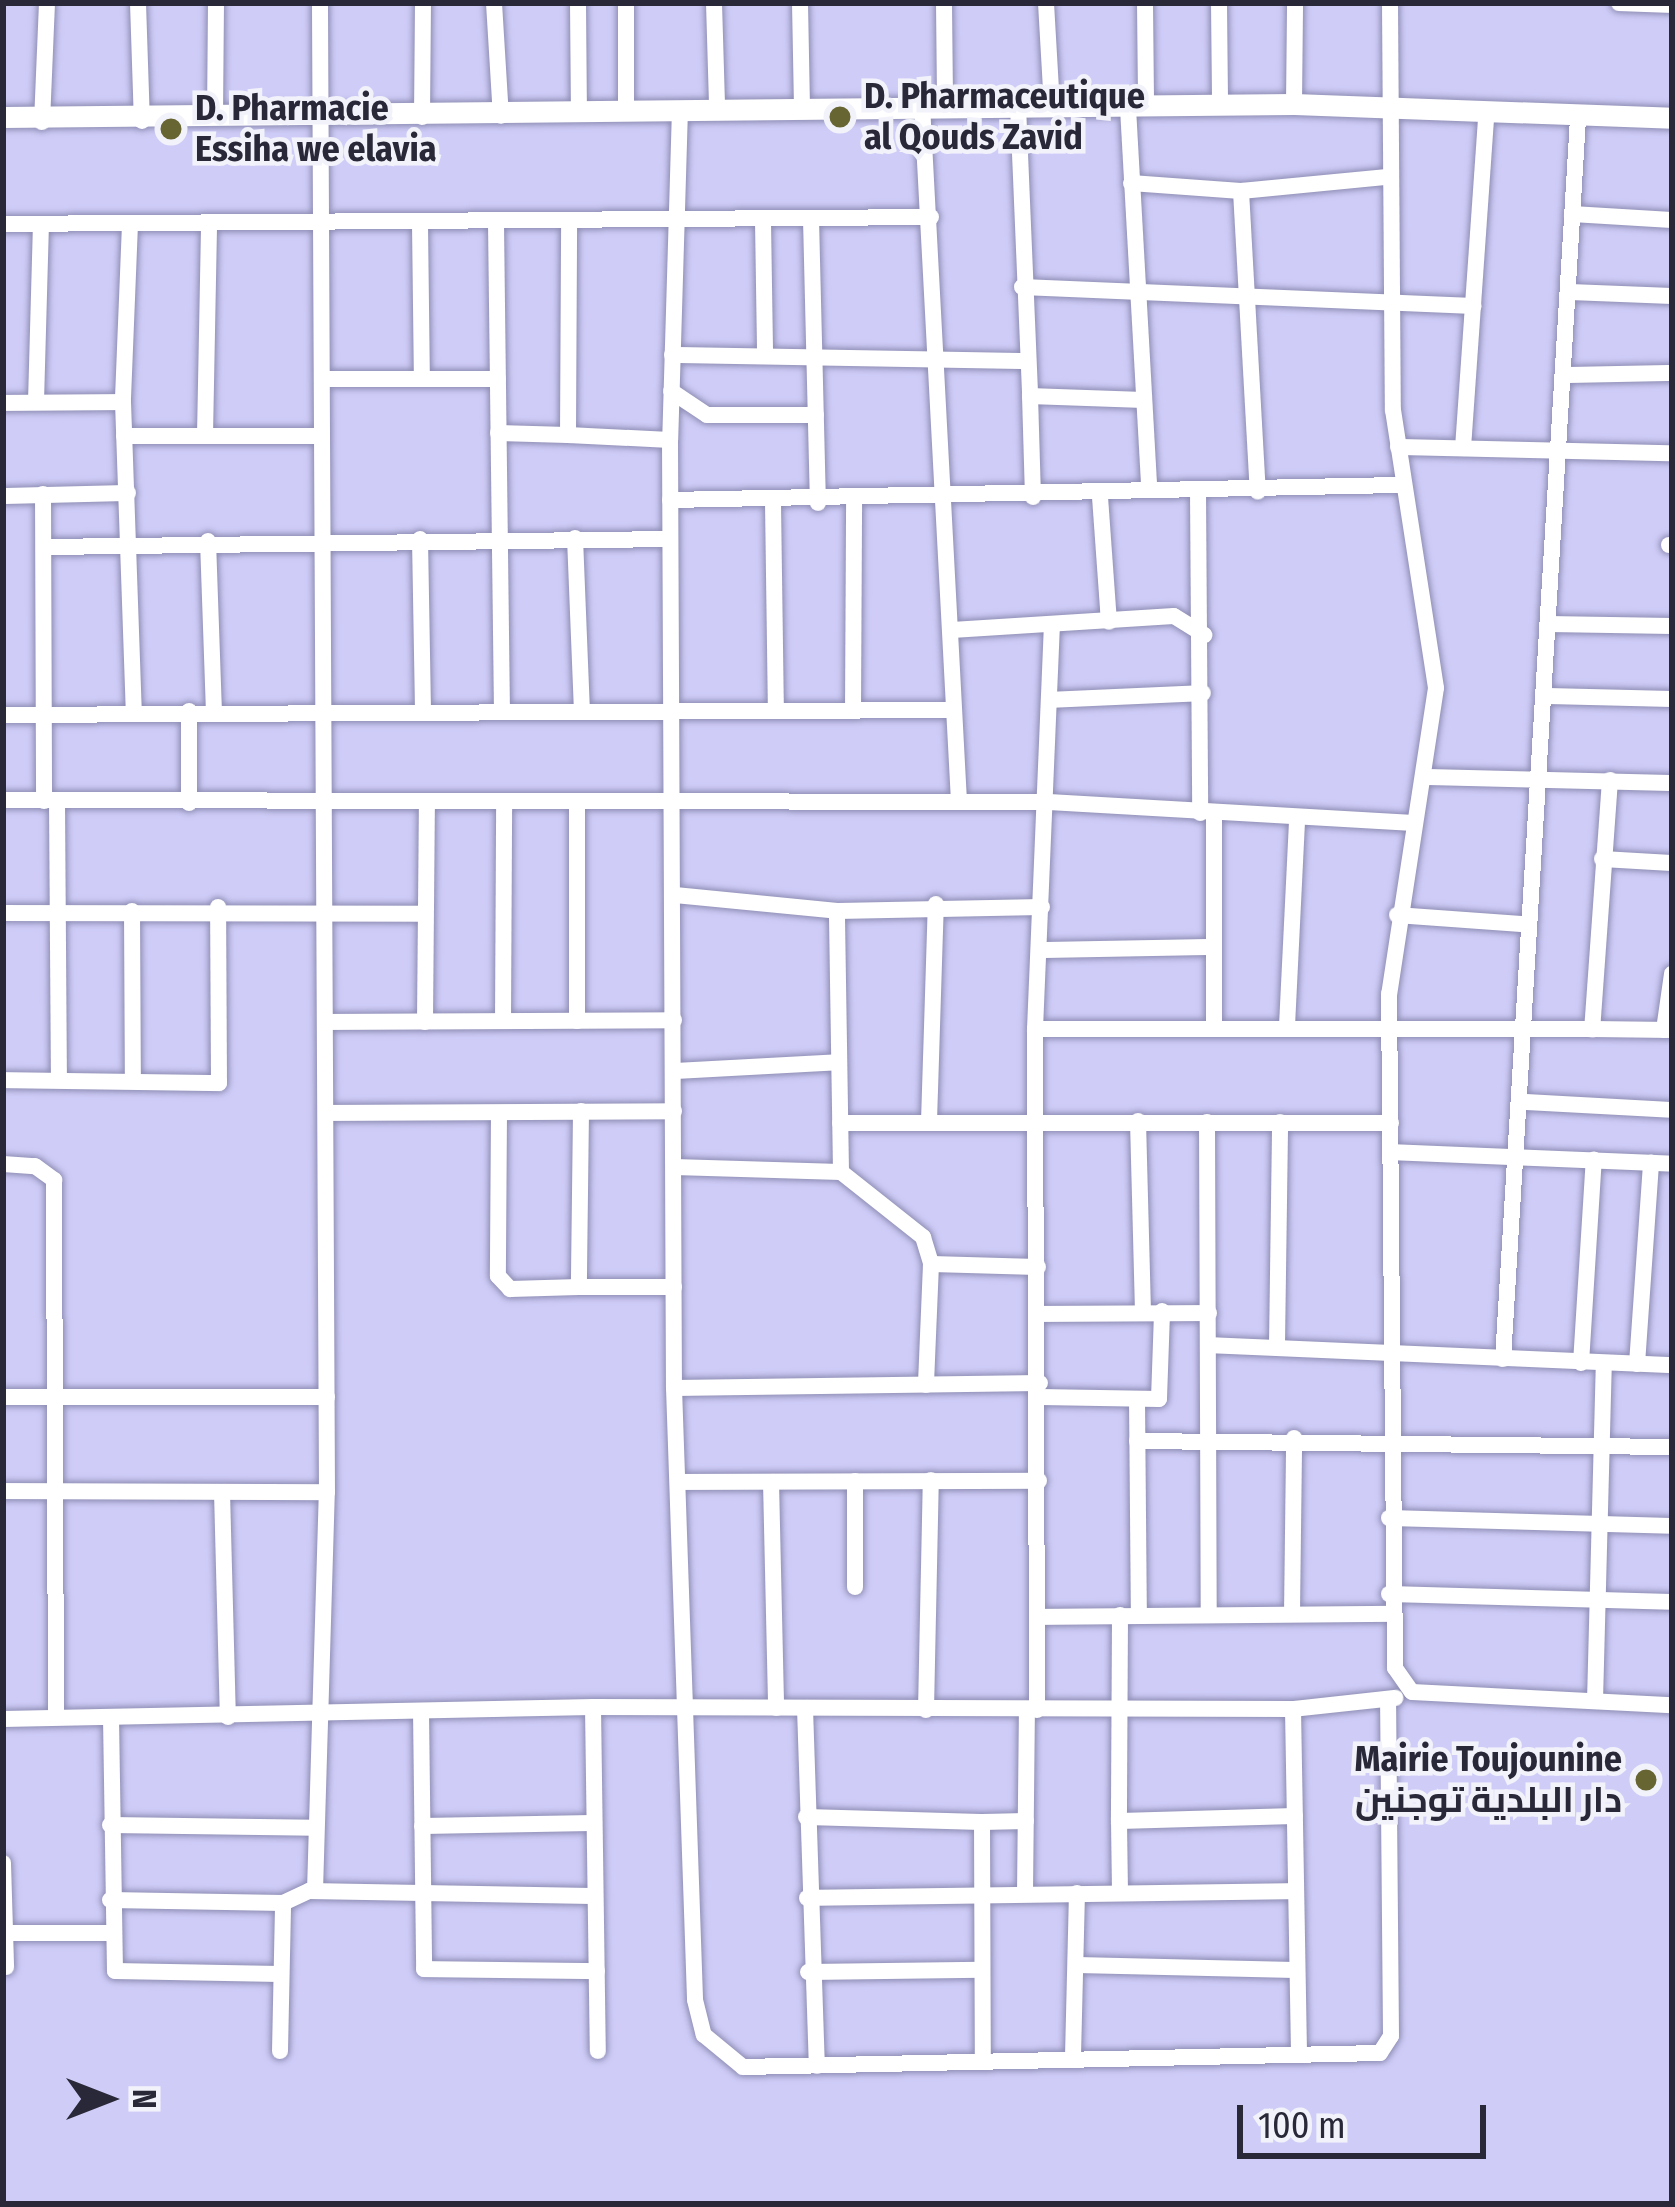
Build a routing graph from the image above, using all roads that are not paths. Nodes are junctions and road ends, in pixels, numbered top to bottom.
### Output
1 (47, 3) edge
2 (138, 3) edge
3 (216, 3) edge
4 (320, 3) edge
5 (424, 3) edge
6 (494, 3) edge
7 (578, 3) edge
8 (626, 3) edge
9 (714, 3) edge
10 (800, 3) edge
11 (944, 3) edge
12 (1046, 3) edge
13 (1145, 3) edge
14 (1219, 3) edge
15 (1295, 3) edge
16 (1390, 3) edge
17 (1619, 3) edge
18 (1672, 5) edge
19 (1220, 104) junction
20 (1294, 104) junction
21 (922, 105) junction
22 (717, 106) junction
23 (945, 106) junction
24 (1018, 106) junction
25 (1052, 106) junction
26 (626, 107) junction
27 (802, 107) junction
28 (1137, 107) junction
29 (1387, 108) junction
30 (579, 109) junction
31 (680, 110) junction
32 (321, 116) junction
33 (501, 116) junction
34 (3, 117) edge
35 (215, 117) junction
36 (422, 117) junction
37 (1486, 117) junction
38 (1577, 117) junction
39 (1672, 118) edge
40 (142, 121) junction
41 (42, 122) junction
42 (1387, 177) junction
43 (1131, 183) junction
44 (1241, 191) junction
45 (1572, 214) junction
46 (931, 217) junction
47 (811, 219) junction
48 (763, 220) junction
49 (1672, 220) edge
50 (675, 221) junction
51 (320, 223) junction
52 (496, 223) junction
53 (568, 223) junction
54 (3, 224) edge
55 (130, 224) junction
56 (420, 224) junction
57 (40, 225) junction
58 (209, 225) junction
59 (1022, 287) junction
60 (1570, 292) junction
61 (1134, 296) junction
62 (1672, 296) edge
63 (1247, 301) junction
64 (1390, 305) junction
65 (1474, 306) junction
66 (765, 354) junction
67 (814, 354) junction
68 (672, 356) junction
69 (942, 360) junction
70 (1027, 361) junction
71 (1672, 374) edge
72 (1564, 375) junction
73 (322, 379) junction
74 (422, 379) junction
75 (497, 379) junction
76 (671, 391) junction
77 (1030, 395) junction
78 (1142, 400) junction
79 (36, 402) junction
80 (123, 402) junction
81 (3, 404) edge
82 (816, 415) junction
83 (498, 433) junction
84 (568, 435) junction
85 (124, 436) junction
86 (205, 436) junction
87 (322, 436) junction
88 (670, 440) junction
89 (1398, 447) junction
90 (1463, 448) junction
91 (1563, 451) junction
92 (1672, 453) edge
93 (1401, 485) junction
94 (1149, 486) junction
95 (1198, 492) junction
96 (1258, 492) junction
97 (128, 493) junction
98 (43, 494) junction
99 (3, 496) edge
100 (1033, 497) junction
101 (1100, 497) junction
102 (946, 499) junction
103 (670, 500) junction
104 (854, 502) junction
105 (773, 503) junction
106 (818, 503) junction
107 (498, 536) junction
108 (574, 538) junction
109 (420, 539) junction
110 (670, 539) junction
111 (208, 541) junction
112 (321, 541) junction
113 (131, 544) junction
114 (45, 547) junction
115 (1109, 622) junction
116 (1548, 624) junction
117 (1672, 626) edge
118 (952, 630) junction
119 (1052, 630) junction
120 (1204, 635) junction
121 (1203, 693) junction
122 (1548, 696) junction
123 (1672, 699) edge
124 (1050, 700) junction
125 (853, 710) junction
126 (952, 710) junction
127 (189, 711) junction
128 (214, 711) junction
129 (423, 711) junction
130 (502, 711) junction
131 (776, 711) junction
132 (134, 712) junction
133 (325, 712) junction
134 (582, 712) junction
135 (45, 713) junction
136 (675, 713) junction
137 (3, 715) edge
138 (1426, 777) junction
139 (1540, 780) junction
140 (1610, 780) junction
141 (1672, 783) edge
142 (675, 797) junction
143 (3, 800) edge
144 (51, 801) junction
145 (504, 801) junction
146 (577, 801) junction
147 (959, 801) junction
148 (1048, 802) junction
149 (189, 803) junction
150 (427, 803) junction
151 (326, 805) junction
152 (1207, 815) junction
153 (1297, 819) junction
154 (1414, 823) junction
155 (1602, 859) junction
156 (1672, 863) edge
157 (675, 896) junction
158 (936, 904) junction
159 (218, 907) junction
160 (1042, 907) junction
161 (132, 911) junction
162 (327, 911) junction
163 (837, 911) junction
164 (3, 913) edge
165 (55, 914) junction
166 (424, 914) junction
167 (1397, 915) junction
168 (1524, 924) junction
169 (1213, 947) junction
170 (1040, 950) junction
171 (1672, 974) edge
172 (674, 1020) junction
173 (503, 1021) junction
174 (577, 1021) junction
175 (326, 1022) junction
176 (425, 1022) junction
177 (1287, 1025) junction
178 (1389, 1025) junction
179 (1214, 1026) junction
180 (1524, 1028) junction
181 (1035, 1029) junction
182 (1592, 1029) junction
183 (1668, 1030) edge
184 (839, 1062) junction
185 (674, 1071) junction
186 (59, 1079) junction
187 (3, 1080) edge
188 (133, 1081) junction
189 (1526, 1102) junction
190 (1672, 1110) edge
191 (580, 1111) junction
192 (674, 1111) junction
193 (326, 1113) junction
194 (499, 1113) junction
195 (1138, 1121) junction
196 (929, 1122) junction
197 (1035, 1122) junction
198 (1207, 1122) junction
199 (1280, 1122) junction
200 (840, 1123) junction
201 (1391, 1123) junction
202 (1390, 1152) junction
203 (1522, 1155) junction
204 (1594, 1159) junction
205 (1651, 1162) junction
206 (3, 1164) edge
207 (1672, 1164) edge
208 (674, 1167) junction
209 (841, 1172) junction
210 (931, 1264) junction
211 (1038, 1267) junction
212 (580, 1287) junction
213 (674, 1287) junction
214 (1152, 1311) junction
215 (1209, 1313) junction
216 (1039, 1314) junction
217 (1209, 1345) junction
218 (1277, 1345) junction
219 (1389, 1348) junction
220 (1503, 1359) junction
221 (1581, 1363) junction
222 (1604, 1364) junction
223 (1637, 1364) junction
224 (1672, 1365) edge
225 (926, 1385) junction
226 (674, 1388) junction
227 (1040, 1390) junction
228 (327, 1396) junction
229 (3, 1397) edge
230 (52, 1397) junction
231 (1137, 1400) junction
232 (1208, 1438) junction
233 (1294, 1438) junction
234 (1390, 1439) junction
235 (1137, 1441) junction
236 (1601, 1445) junction
237 (1672, 1447) edge
238 (931, 1480) junction
239 (855, 1481) junction
240 (1039, 1481) junction
241 (770, 1482) junction
242 (678, 1483) junction
243 (3, 1490) edge
244 (222, 1492) junction
245 (327, 1492) junction
246 (50, 1493) junction
247 (1389, 1518) junction
248 (1598, 1522) junction
249 (1672, 1526) edge
250 (855, 1587) dead end
251 (1389, 1594) junction
252 (1596, 1598) junction
253 (1672, 1602) edge
254 (1292, 1614) junction
255 (1390, 1614) junction
256 (1129, 1615) junction
257 (1209, 1615) junction
258 (1037, 1617) junction
259 (1412, 1692) junction
260 (1388, 1701) junction
261 (1595, 1701) junction
262 (1672, 1705) edge
263 (593, 1707) junction
264 (776, 1708) junction
265 (806, 1708) junction
266 (688, 1709) junction
267 (1293, 1709) junction
268 (926, 1710) junction
269 (1032, 1710) junction
270 (421, 1711) junction
271 (1121, 1711) junction
272 (326, 1713) junction
273 (56, 1717) junction
274 (110, 1717) junction
275 (228, 1717) junction
276 (3, 1719) edge
277 (1295, 1816) junction
278 (806, 1817) junction
279 (1026, 1821) junction
280 (1120, 1821) junction
281 (982, 1822) junction
282 (592, 1823) junction
283 (110, 1826) junction
284 (422, 1826) junction
285 (314, 1828) junction
286 (3, 1863) edge
287 (315, 1891) junction
288 (1296, 1891) junction
289 (1120, 1892) junction
290 (1077, 1893) junction
291 (1024, 1894) junction
292 (983, 1895) junction
293 (592, 1896) junction
294 (422, 1897) junction
295 (807, 1898) junction
296 (110, 1900) junction
297 (284, 1903) junction
298 (110, 1933) junction
299 (6, 1934) edge
300 (1077, 1965) junction
301 (6, 1967) edge
302 (982, 1970) junction
303 (1295, 1970) junction
304 (597, 1972) junction
305 (808, 1972) junction
306 (280, 1974) junction
307 (280, 2051) dead end
308 (598, 2051) dead end
309 (1299, 2054) junction
310 (1072, 2056) junction
311 (983, 2057) junction
312 (817, 2066) junction

1 - 41 street
2 - 40 street
3 - 35 street
4 - 32 street
5 - 36 street
6 - 33 street
7 - 30 street
8 - 26 street
9 - 22 street
10 - 27 street
11 - 23 street
12 - 25 street
13 - 28 street
14 - 19 street
15 - 20 street
16 - 29 street
17 - 18 street
19 - 20 street
19 - 28 street
20 - 29 street
21 - 23 street
21 - 27 street
21 - 46 street
22 - 27 street
22 - 31 street
23 - 24 street
24 - 25 street
24 - 59 street
25 - 28 street
26 - 30 street
26 - 31 street
28 - 43 street
29 - 37 street
29 - 42 street
30 - 33 street
31 - 50 street
32 - 35 street
32 - 36 street
32 - 51 street
33 - 36 street
34 - 41 street
35 - 40 street
37 - 38 street
37 - 65 street
38 - 39 street
38 - 45 street
40 - 41 street
42 - 44 street
42 - 64 street
43 - 44 street
43 - 61 street
44 - 63 street
45 - 49 street
45 - 60 street
46 - 47 street
46 - 69 street
47 - 48 street
47 - 67 street
48 - 50 street
48 - 66 street
50 - 53 street
50 - 68 street
51 - 56 street
51 - 58 street
51 - 73 street
52 - 53 street
52 - 56 street
52 - 75 street
53 - 84 street
54 - 57 street
55 - 57 street
55 - 58 street
55 - 80 street
56 - 74 street
57 - 79 street
58 - 86 street
59 - 61 street
59 - 70 street
60 - 62 street
60 - 72 street
61 - 63 street
61 - 78 street
63 - 64 street
63 - 96 street
64 - 65 street
64 - 89 street
65 - 90 street
66 - 67 street
66 - 68 street
67 - 69 street
67 - 82 street
68 - 76 street
69 - 70 street
69 - 102 street
70 - 77 street
71 - 72 street
72 - 91 street
73 - 74 street
73 - 87 street
74 - 75 street
75 - 83 street
76 - 82 street
76 - 88 street
77 - 78 street
77 - 100 street
78 - 94 street
79 - 80 street
79 - 81 street
80 - 85 street
82 - 106 street
83 - 84 street
83 - 107 street
84 - 88 street
85 - 86 street
85 - 97 street
86 - 87 street
87 - 112 street
88 - 103 street
89 - 90 street
89 - 93 street
90 - 91 street
91 - 92 street
91 - 116 street
93 - 96 street
93 - 138 street
94 - 95 street
94 - 101 street
95 - 96 street
95 - 120 street
97 - 98 street
97 - 113 street
98 - 99 street
98 - 114 street
100 - 101 street
100 - 102 street
101 - 115 street
102 - 104 street
102 - 118 street
103 - 105 street
103 - 110 street
104 - 106 street
104 - 125 street
105 - 106 street
105 - 131 street
107 - 108 street
107 - 109 street
107 - 130 street
108 - 110 street
108 - 134 street
109 - 112 street
109 - 129 street
110 - 136 street
111 - 112 street
111 - 113 street
111 - 128 street
112 - 133 street
113 - 114 street
113 - 132 street
114 - 135 street
115 - 119 street
115 - 120 street
116 - 117 street
116 - 122 street
118 - 119 street
118 - 126 street
119 - 124 street
120 - 121 street
121 - 124 street
121 - 152 street
122 - 123 street
122 - 139 street
124 - 148 street
125 - 126 street
125 - 131 street
126 - 147 street
127 - 128 street
127 - 132 street
127 - 149 street
128 - 133 street
129 - 130 street
129 - 133 street
130 - 134 street
131 - 136 street
132 - 135 street
133 - 151 street
134 - 136 street
135 - 137 street
135 - 144 street
136 - 142 street
138 - 139 street
138 - 154 street
139 - 140 street
139 - 168 street
140 - 141 street
140 - 155 street
142 - 146 street
142 - 147 street
142 - 157 street
143 - 144 street
144 - 149 street
144 - 165 street
145 - 146 street
145 - 150 street
145 - 173 street
146 - 174 street
147 - 148 street
148 - 152 street
148 - 160 street
149 - 151 street
150 - 151 street
150 - 166 street
151 - 162 street
152 - 153 street
152 - 169 street
153 - 154 street
153 - 177 street
154 - 167 street
155 - 156 street
155 - 182 street
157 - 163 street
157 - 172 street
158 - 160 street
158 - 163 street
158 - 196 street
159 - 161 street
159 - 162 street
159 - 188 street
160 - 170 street
161 - 165 street
161 - 188 street
162 - 166 street
162 - 175 street
163 - 184 street
164 - 165 street
165 - 186 street
166 - 176 street
167 - 168 street
167 - 178 street
168 - 180 street
169 - 170 street
169 - 179 street
170 - 181 street
171 - 183 street
172 - 174 street
172 - 185 street
173 - 174 street
173 - 176 street
175 - 176 street
175 - 193 street
177 - 178 street
177 - 179 street
178 - 180 street
178 - 201 street
179 - 181 street
180 - 182 street
180 - 189 street
181 - 197 street
182 - 183 street
184 - 185 street
184 - 200 street
185 - 192 street
186 - 187 street
186 - 188 street
189 - 190 street
189 - 203 street
191 - 192 street
191 - 194 street
191 - 212 street
192 - 208 street
193 - 194 street
193 - 228 street
194 - 212 street
195 - 197 street
195 - 198 street
195 - 214 street
196 - 197 street
196 - 200 street
197 - 211 street
198 - 199 street
198 - 215 street
199 - 201 street
199 - 218 street
200 - 209 street
201 - 202 street
202 - 203 street
202 - 219 street
203 - 204 street
203 - 220 street
204 - 205 street
204 - 221 street
205 - 207 street
205 - 223 street
206 - 230 street
208 - 209 street
208 - 213 street
209 - 210 street
210 - 211 street
210 - 225 street
211 - 216 street
212 - 213 street
213 - 226 street
214 - 215 street
214 - 216 street
214 - 231 street
215 - 217 street
216 - 227 street
217 - 218 street
217 - 232 street
218 - 219 street
219 - 220 street
219 - 234 street
220 - 221 street
221 - 222 street
222 - 223 street
222 - 236 street
223 - 224 street
225 - 226 street
225 - 227 street
226 - 242 street
227 - 231 street
227 - 240 street
228 - 230 street
228 - 245 street
229 - 230 street
230 - 246 street
231 - 235 street
232 - 233 street
232 - 235 street
232 - 257 street
233 - 234 street
233 - 254 street
234 - 236 street
234 - 247 street
235 - 256 street
236 - 237 street
236 - 248 street
238 - 239 street
238 - 240 street
238 - 268 street
239 - 241 street
239 - 250 street
240 - 258 street
241 - 242 street
241 - 264 street
242 - 266 street
243 - 246 street
244 - 245 street
244 - 246 street
244 - 275 street
245 - 272 street
246 - 273 street
247 - 248 street
247 - 251 street
248 - 249 street
248 - 252 street
251 - 252 street
251 - 255 street
252 - 253 street
252 - 261 street
254 - 255 street
254 - 257 street
255 - 259 street
256 - 257 street
256 - 258 street
256 - 271 street
258 - 269 street
259 - 260 street
259 - 261 street
260 - 267 street
260 - 309 street
261 - 262 street
263 - 266 street
263 - 270 street
263 - 282 street
264 - 265 street
264 - 266 street
265 - 268 street
265 - 278 street
266 - 312 street
267 - 271 street
267 - 277 street
268 - 269 street
269 - 271 street
269 - 279 street
270 - 272 street
270 - 284 street
271 - 280 street
272 - 275 street
272 - 285 street
273 - 274 street
273 - 276 street
274 - 275 street
274 - 283 street
277 - 280 street
277 - 288 street
278 - 281 street
278 - 295 street
279 - 281 street
279 - 291 street
280 - 289 street
281 - 292 street
282 - 284 street
282 - 293 street
283 - 285 street
283 - 296 street
284 - 294 street
285 - 287 street
286 - 299 street
287 - 294 street
287 - 297 street
288 - 289 street
288 - 303 street
289 - 290 street
290 - 291 street
290 - 300 street
291 - 292 street
292 - 295 street
292 - 302 street
293 - 294 street
293 - 304 street
294 - 304 street
295 - 305 street
296 - 297 street
296 - 298 street
297 - 306 street
298 - 299 street
298 - 306 street
299 - 301 street
300 - 303 street
300 - 310 street
302 - 305 street
302 - 311 street
303 - 309 street
304 - 308 street
305 - 312 street
306 - 307 street
309 - 310 street
310 - 311 street
311 - 312 street

